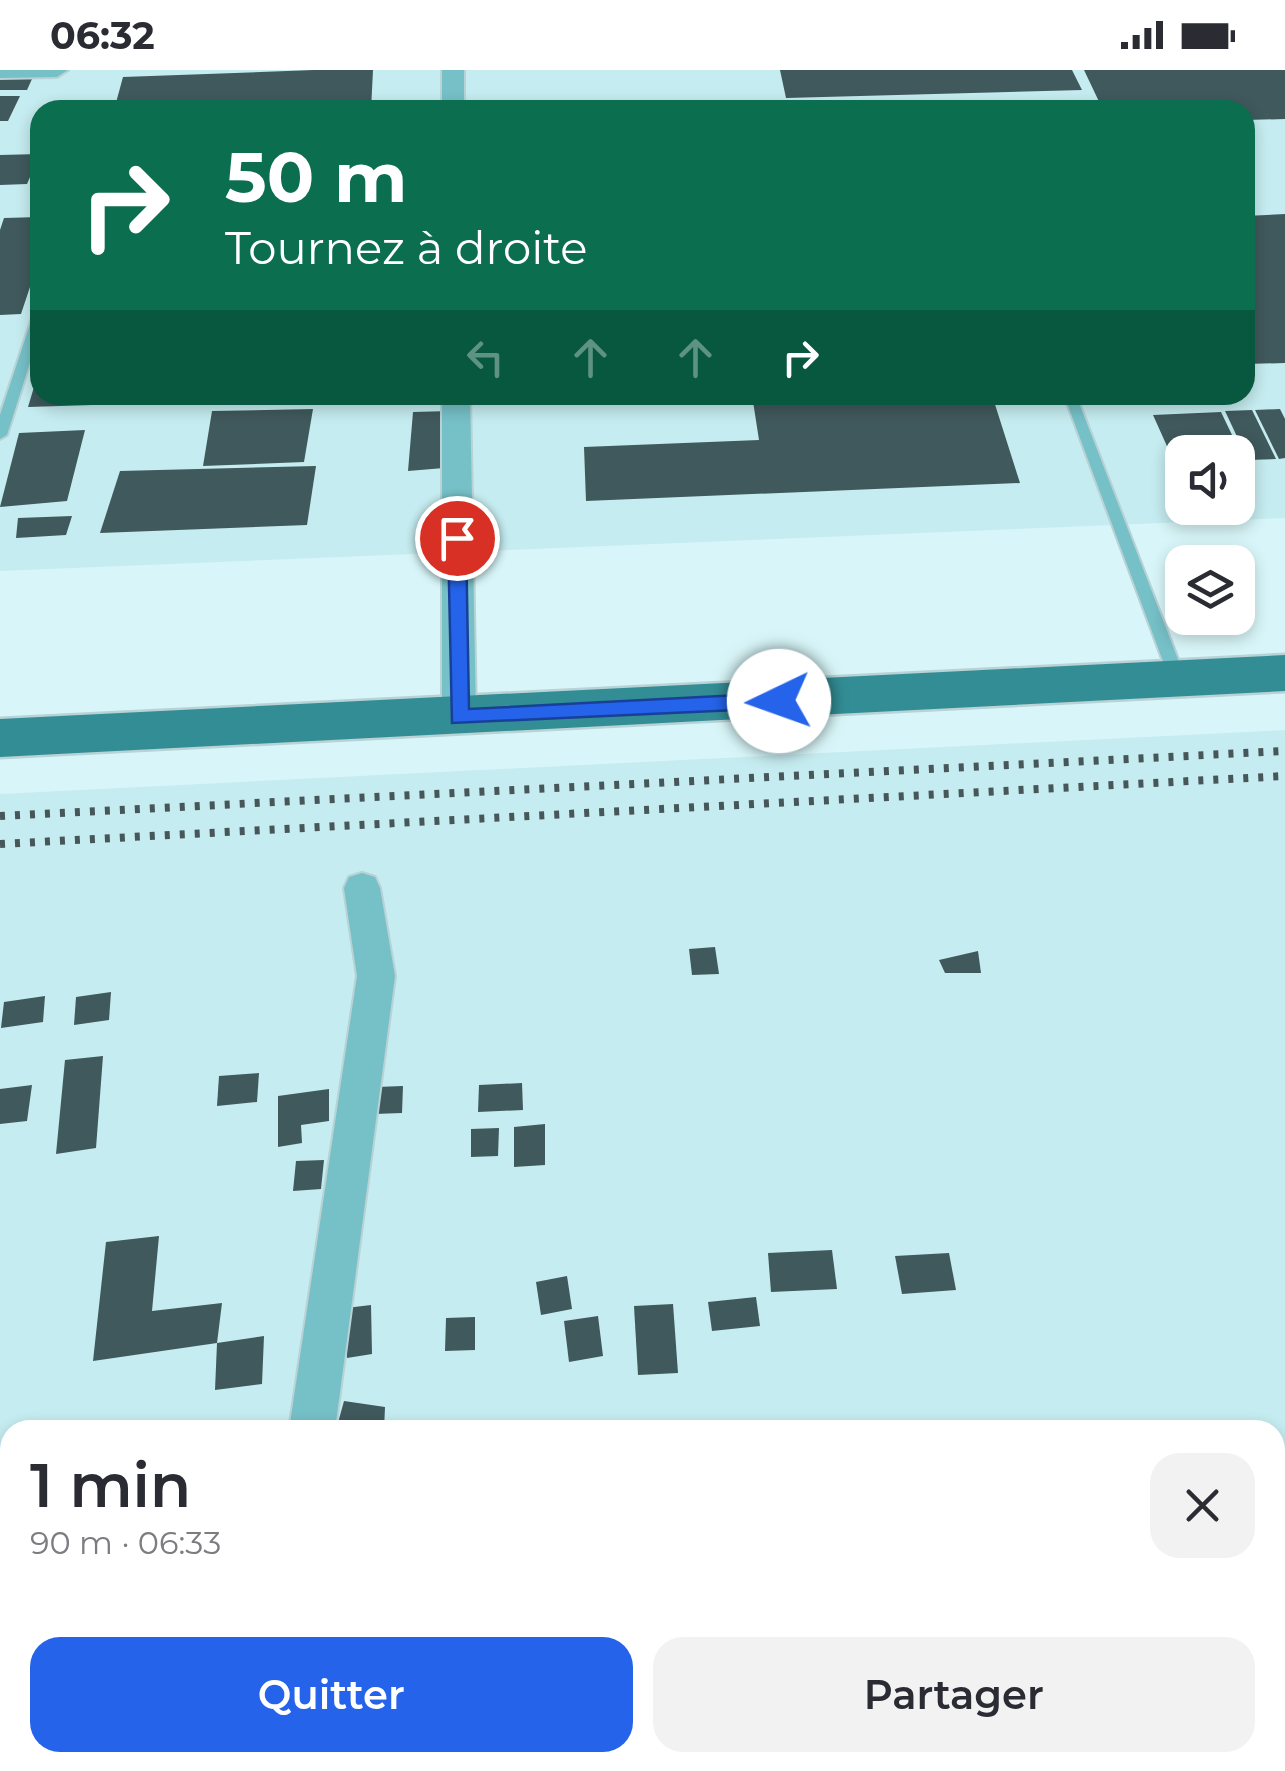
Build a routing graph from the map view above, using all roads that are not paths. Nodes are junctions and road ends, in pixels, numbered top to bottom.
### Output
1 (56, 70) edge
2 (453, 70) edge
3 (0, 72) edge
4 (453, 100) edge
5 (30, 343) edge
6 (456, 405) edge
7 (1074, 405) edge
8 (0, 436) edge
9 (1285, 673) edge
10 (1178, 680) junction
11 (459, 717) junction
12 (0, 738) edge
13 (362, 888) dead end
14 (313, 1420) edge

1 - 3 street
2 - 4 street
5 - 8 lane
6 - 11 street
7 - 10 lane
9 - 10 main road
10 - 11 main road
11 - 12 main road
13 - 14 street

